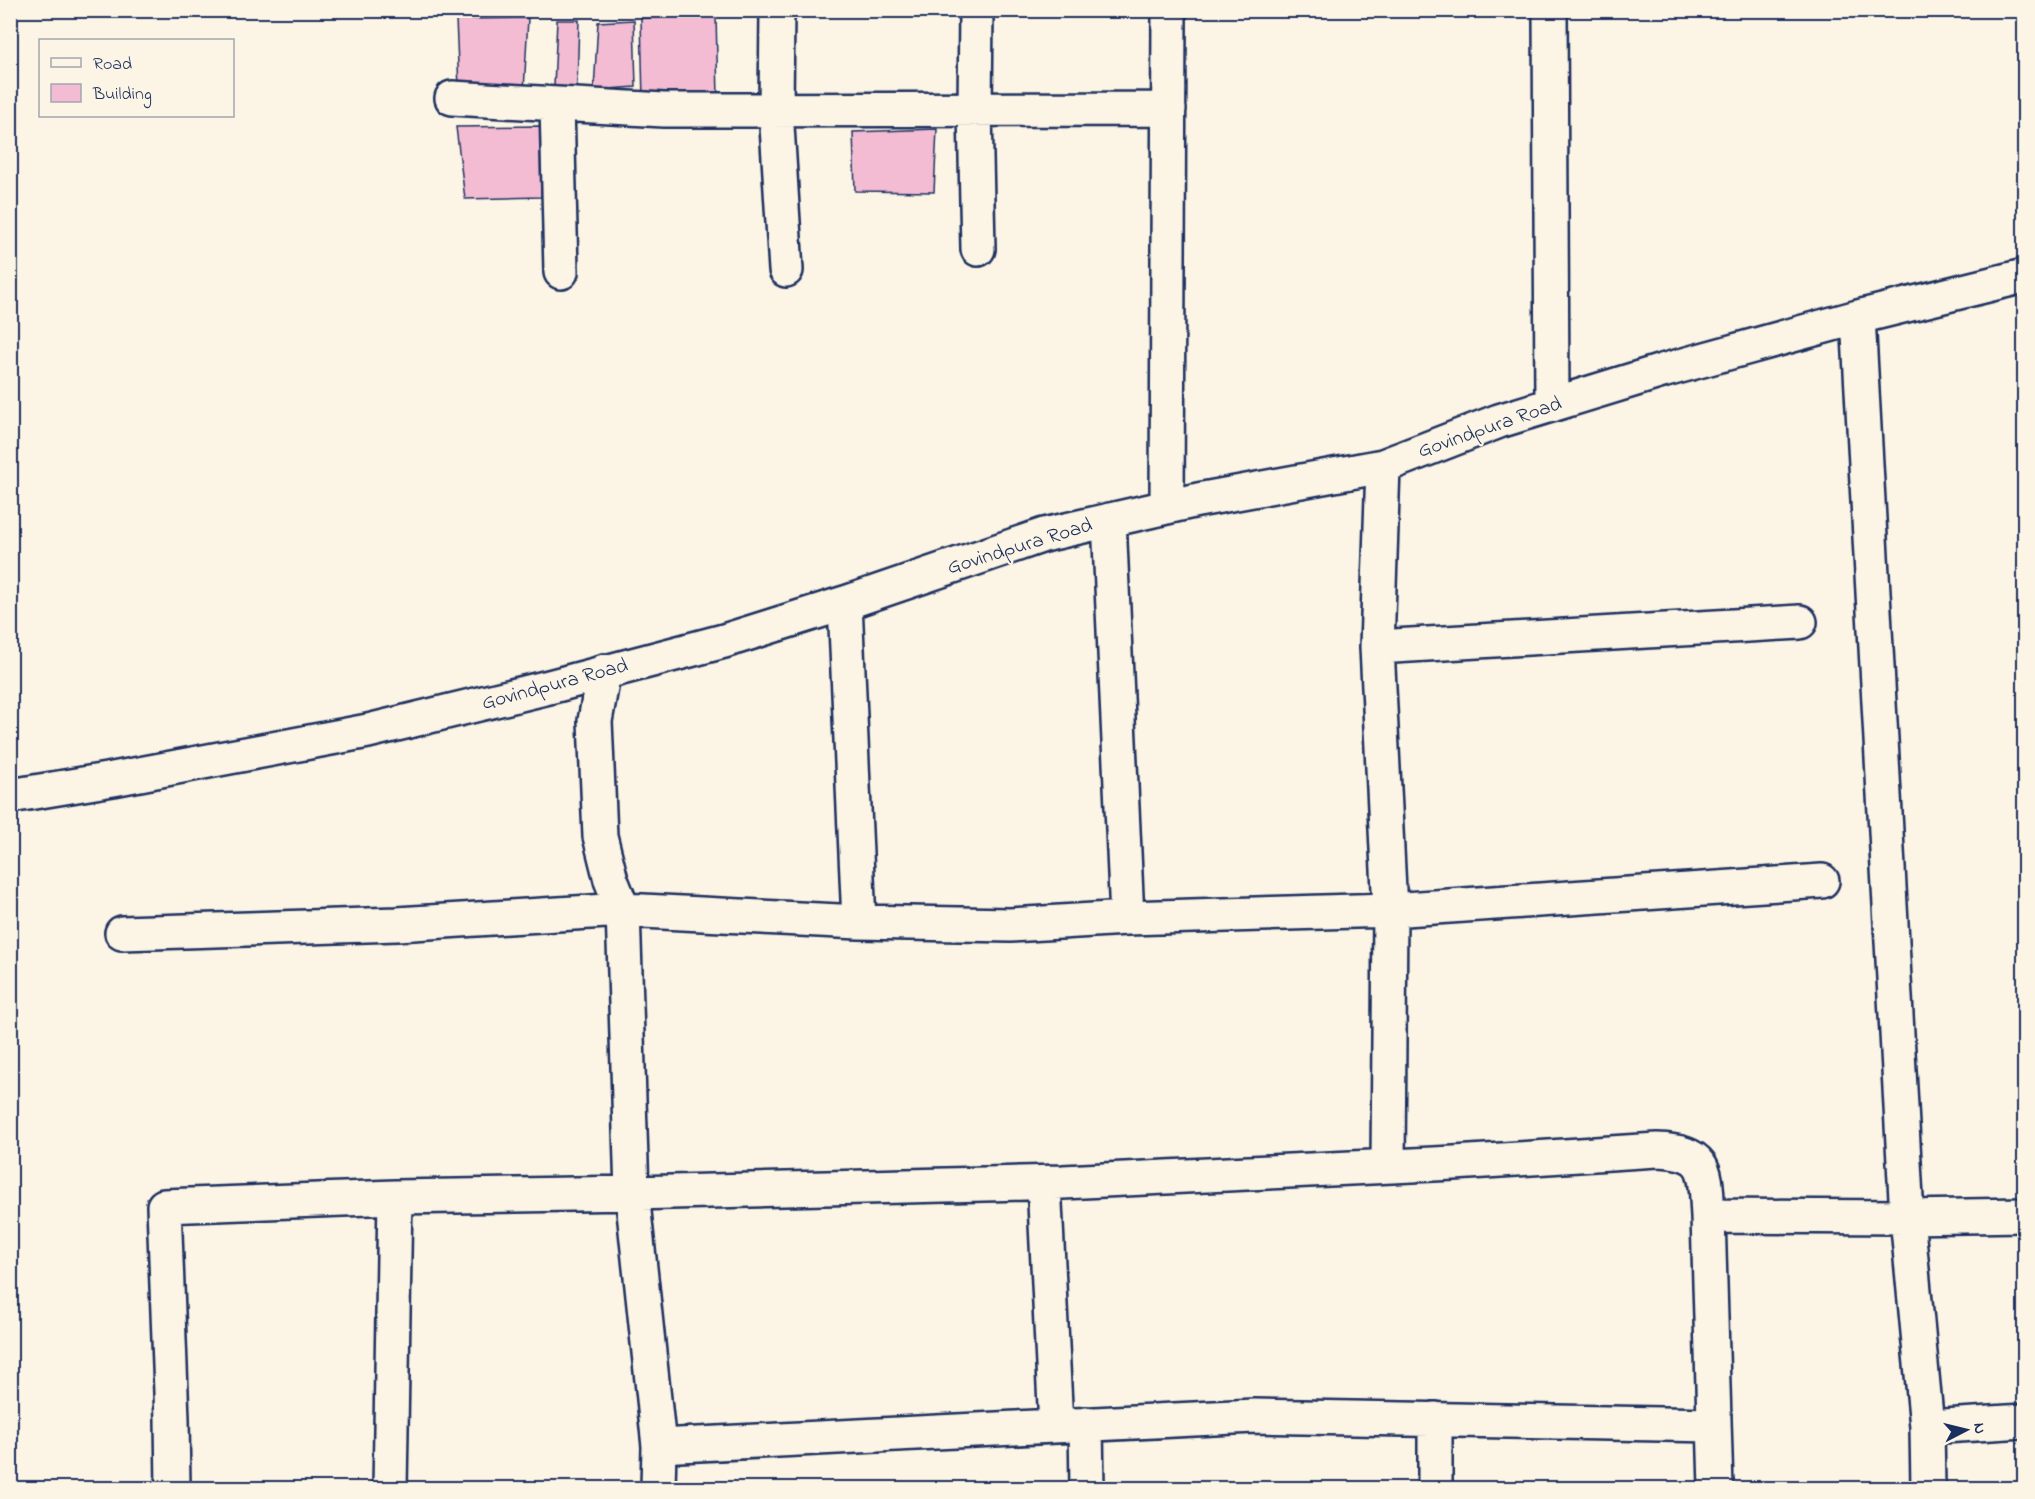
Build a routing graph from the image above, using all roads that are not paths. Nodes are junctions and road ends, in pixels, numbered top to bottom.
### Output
1 (777, 10) edge
2 (976, 10) edge
3 (1169, 10) edge
4 (1550, 10) edge
5 (452, 98) dead end
6 (558, 105) junction
7 (1168, 109) junction
8 (776, 110) junction
9 (975, 110) junction
10 (978, 249) dead end
11 (786, 270) dead end
12 (561, 272) dead end
13 (2025, 276) edge
14 (1858, 317) junction
15 (1552, 405) junction
16 (1383, 466) junction
17 (1167, 507) junction
18 (1109, 520) junction
19 (845, 603) junction
20 (1800, 622) dead end
21 (1377, 647) junction
22 (604, 671) junction
23 (10, 796) edge
24 (1822, 881) dead end
25 (623, 910) junction
26 (1390, 910) junction
27 (1127, 918) junction
28 (860, 922) junction
29 (122, 933) dead end
30 (1388, 1166) junction
31 (1044, 1183) junction
32 (632, 1193) junction
33 (395, 1197) junction
34 (2025, 1215) edge
35 (1708, 1216) junction
36 (1907, 1217) junction
37 (1435, 1419) junction
38 (2025, 1421) edge
39 (1071, 1425) junction
40 (1714, 1425) junction
41 (1927, 1427) junction
42 (659, 1446) junction
43 (173, 1488) edge
44 (390, 1488) edge
45 (658, 1488) edge
46 (1087, 1488) edge
47 (1435, 1488) edge
48 (1716, 1488) edge
49 (1928, 1488) edge

1 - 8 street
2 - 9 street
3 - 7 street
4 - 15 street
5 - 6 street
6 - 8 street
6 - 12 street
7 - 9 street
7 - 17 street
8 - 9 street
8 - 11 street
9 - 10 street
13 - 14 street, Govindpura Road
14 - 15 street, Govindpura Road
14 - 36 street
15 - 16 street, Govindpura Road
16 - 17 street, Govindpura Road
16 - 21 street
17 - 18 street, Govindpura Road
18 - 19 street, Govindpura Road
18 - 27 street
19 - 22 street, Govindpura Road
19 - 28 street
20 - 21 street
21 - 26 street
22 - 23 street, Govindpura Road
22 - 25 street
24 - 26 street
25 - 28 street
25 - 29 street
25 - 32 street
26 - 27 street
26 - 30 street
27 - 28 street
30 - 31 street
30 - 35 street
31 - 32 street
31 - 39 street
32 - 33 street
32 - 42 street
33 - 43 street
33 - 44 street
34 - 36 street
35 - 36 street
35 - 40 street
36 - 41 street
37 - 39 street
37 - 40 street
37 - 47 street
38 - 41 street
39 - 42 street
39 - 46 street
40 - 48 street
41 - 49 street
42 - 45 street

